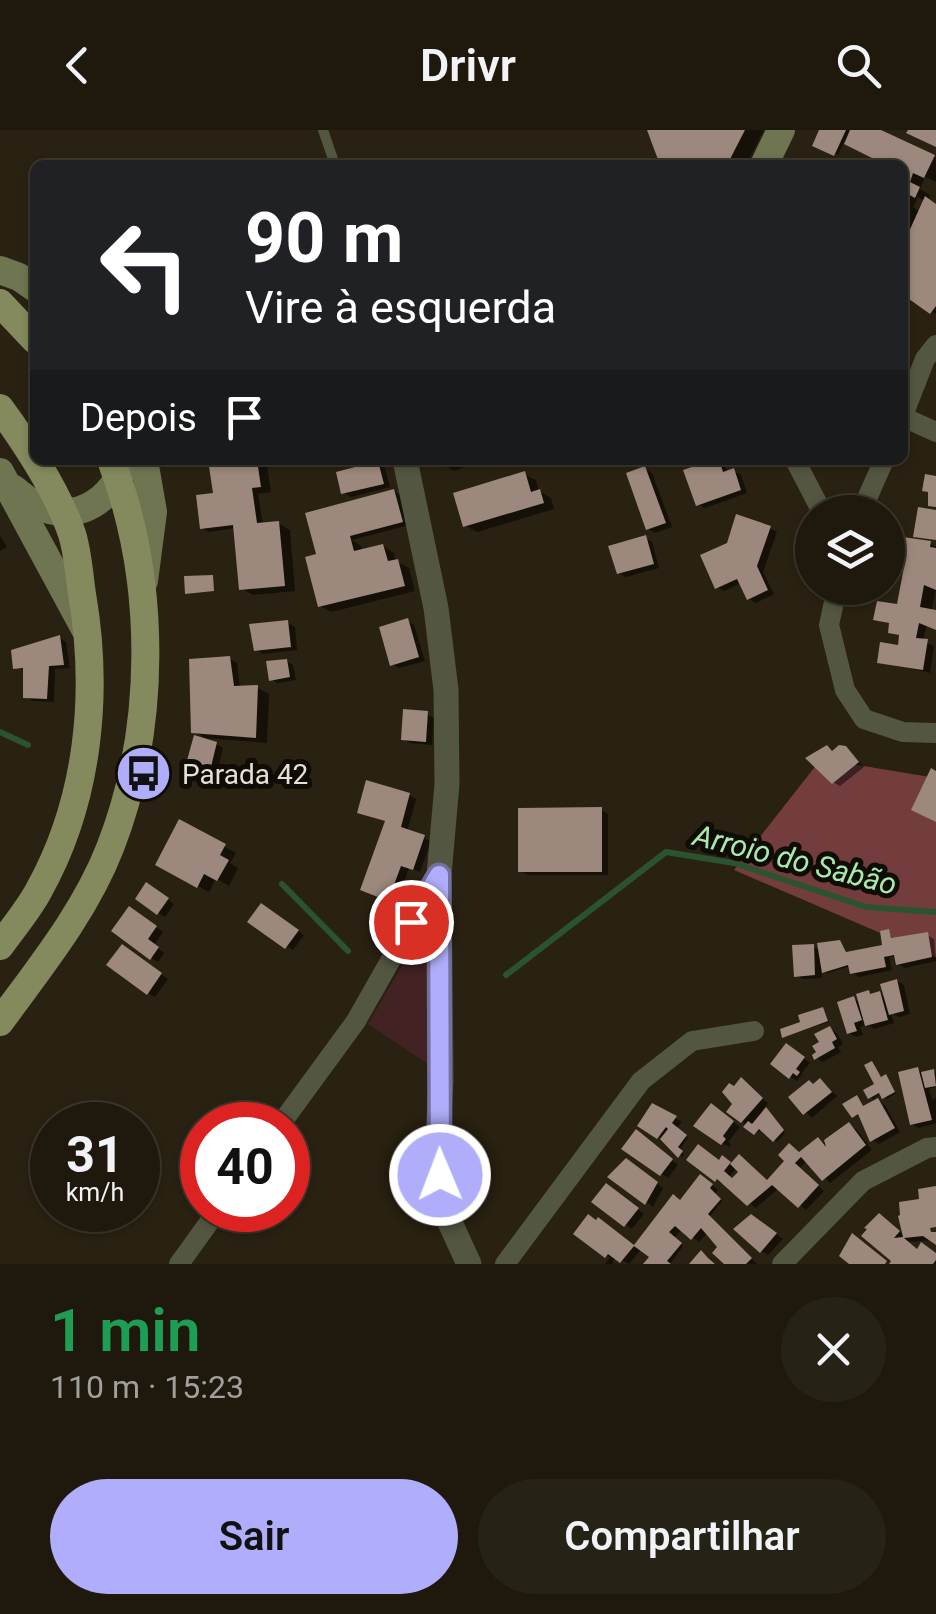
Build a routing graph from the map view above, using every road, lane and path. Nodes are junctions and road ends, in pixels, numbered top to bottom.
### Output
1 (323, 130) edge
2 (780, 130) edge
3 (333, 160) edge
4 (766, 160) edge
5 (0, 270) edge
6 (30, 284) edge
7 (0, 303) edge
8 (30, 335) edge
9 (936, 344) edge
10 (908, 404) edge
11 (0, 408) edge
12 (908, 419) edge
13 (936, 432) edge
14 (30, 458) edge
15 (34, 465) edge
16 (145, 465) edge
17 (406, 465) edge
18 (798, 465) edge
19 (882, 465) edge
20 (119, 467) edge
21 (3, 477) edge
22 (813, 495) edge
23 (869, 495) edge
24 (63, 513) junction
25 (142, 598) junction
26 (833, 605) edge
27 (90, 639) junction
28 (936, 733) edge
29 (439, 875) junction
30 (0, 946) edge
31 (0, 1022) edge
32 (754, 1030) dead end
33 (297, 1102) edge
34 (936, 1147) edge
35 (202, 1232) edge
36 (179, 1264) edge
37 (469, 1264) edge
38 (504, 1264) edge
39 (782, 1264) edge

1 - 3 lane
2 - 4 main road
5 - 6 main road
7 - 8 main road
9 - 10 street
11 - 14 main road
12 - 13 street
15 - 24 main road
16 - 25 main road
17 - 29 street
18 - 22 street
19 - 23 street
20 - 24 main road
20 - 25 main road
21 - 24 main road
21 - 27 main road
24 - 27 main road
25 - 31 main road
26 - 28 street
27 - 30 main road
29 - 33 street
29 - 37 street
32 - 38 street
34 - 39 street
35 - 36 street

